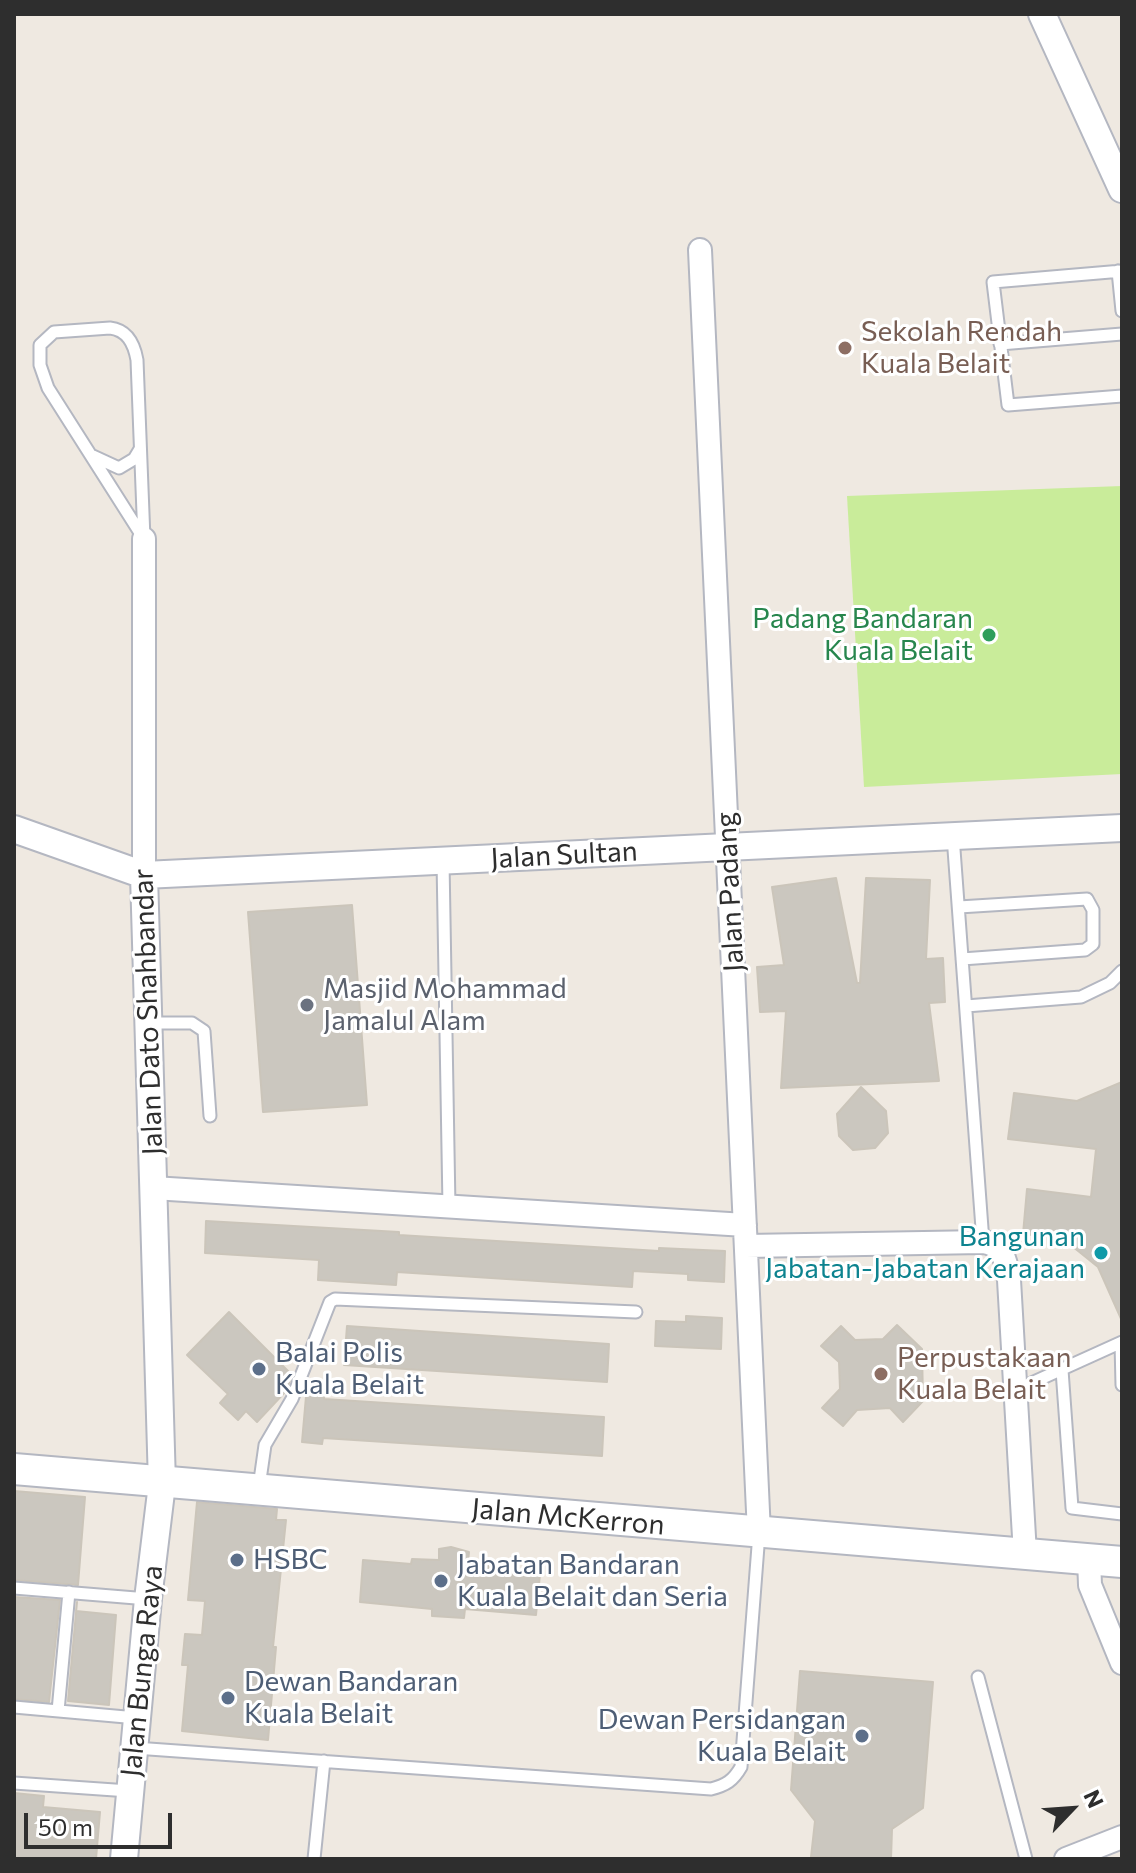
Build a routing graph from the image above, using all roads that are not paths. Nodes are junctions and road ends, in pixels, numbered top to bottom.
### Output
1 (1042, 14) edge
2 (1122, 189) edge
3 (700, 250) dead end
4 (1120, 271) edge
5 (1122, 311) edge
6 (1122, 334) edge
7 (1000, 344) junction
8 (1122, 396) edge
9 (141, 448) junction
10 (90, 454) junction
11 (144, 539) junction
12 (1122, 828) edge
13 (14, 829) edge
14 (953, 836) junction
15 (727, 847) junction
16 (443, 861) junction
17 (144, 875) junction
18 (959, 907) junction
19 (962, 959) junction
20 (1122, 971) edge
21 (966, 1006) junction
22 (148, 1023) junction
23 (210, 1116) dead end
24 (153, 1188) junction
25 (449, 1207) junction
26 (746, 1236) junction
27 (983, 1242) junction
28 (636, 1312) dead end
29 (1122, 1343) edge
30 (1062, 1370) junction
31 (1122, 1385) edge
32 (1016, 1390) junction
33 (14, 1469) edge
34 (162, 1484) junction
35 (259, 1491) junction
36 (1122, 1514) edge
37 (759, 1533) junction
38 (1025, 1554) junction
39 (1089, 1559) junction
40 (1122, 1562) edge
41 (14, 1588) edge
42 (69, 1592) junction
43 (148, 1599) junction
44 (1122, 1663) edge
45 (978, 1677) dead end
46 (14, 1707) edge
47 (58, 1711) junction
48 (137, 1718) junction
49 (134, 1748) junction
50 (324, 1761) junction
51 (14, 1783) edge
52 (130, 1791) junction
53 (1122, 1837) edge
54 (124, 1859) edge
55 (314, 1859) edge
56 (1026, 1859) edge
57 (1066, 1859) edge

1 - 2 street
3 - 15 street, Jalan Padang
4 - 5 lane
4 - 7 lane
6 - 7 lane
7 - 8 lane
9 - 10 lane
9 - 10 lane
9 - 11 lane
10 - 11 lane
11 - 17 street, Jalan Dato Shahbandar
12 - 14 street, Jalan Sultan
13 - 17 street, Jalan Sultan
14 - 15 street, Jalan Sultan
14 - 18 lane
15 - 16 street, Jalan Sultan
15 - 26 street, Jalan Padang
16 - 17 street, Jalan Sultan
16 - 25 lane
17 - 22 street, Jalan Dato Shahbandar
18 - 19 lane
18 - 19 lane
19 - 21 lane
20 - 21 lane
21 - 27 lane
22 - 23 lane
22 - 24 street, Jalan Dato Shahbandar
24 - 25 street
24 - 34 street, Jalan Dato Shahbandar
25 - 26 street
26 - 27 street
26 - 37 street, Jalan Padang
27 - 32 street
28 - 35 lane
29 - 30 lane
29 - 31 lane
30 - 32 lane
30 - 36 lane
32 - 38 street
33 - 34 main road, Jalan McKerron
34 - 35 main road, Jalan McKerron
34 - 43 street, Jalan Bunga Raya
35 - 37 main road, Jalan McKerron
37 - 38 main road, Jalan McKerron
37 - 50 lane
38 - 39 main road, Jalan McKerron
39 - 40 main road, Jalan McKerron
39 - 44 street
41 - 42 lane
42 - 43 lane
42 - 47 lane
43 - 48 street, Jalan Bunga Raya
45 - 56 lane
46 - 47 lane
47 - 48 lane
48 - 49 street, Jalan Bunga Raya
49 - 50 lane
49 - 52 street, Jalan Bunga Raya
50 - 55 lane
51 - 52 lane
52 - 54 street, Jalan Bunga Raya
53 - 57 street

